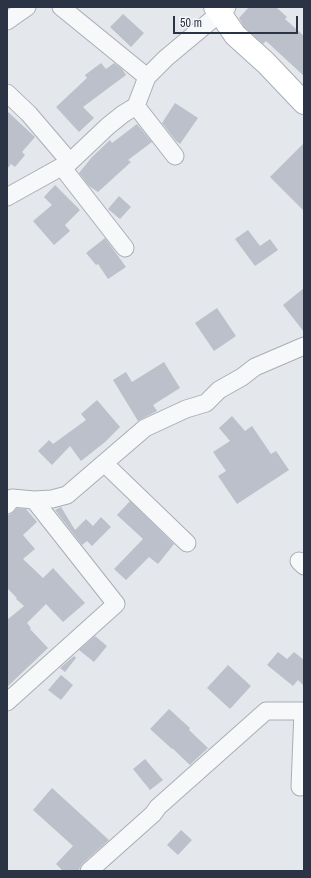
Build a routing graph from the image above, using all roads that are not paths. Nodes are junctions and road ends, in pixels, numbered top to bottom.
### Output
1 (26, 7) edge
2 (61, 7) edge
3 (221, 9) edge
4 (7, 21) edge
5 (147, 77) junction
6 (7, 94) edge
7 (304, 103) edge
8 (136, 106) junction
9 (175, 156) dead end
10 (66, 165) junction
11 (7, 197) edge
12 (125, 248) dead end
13 (304, 346) edge
14 (104, 463) junction
15 (34, 500) junction
16 (7, 505) edge
17 (188, 543) dead end
18 (7, 702) edge
19 (304, 711) edge
20 (300, 787) dead end
21 (89, 871) edge

1 - 4 street
2 - 5 street
3 - 5 street
3 - 7 street
5 - 8 street
6 - 10 street
8 - 9 street
8 - 10 street
10 - 11 street
10 - 12 street
13 - 14 street
14 - 15 street
14 - 17 street
15 - 16 street
15 - 18 street
19 - 20 street
19 - 21 street

